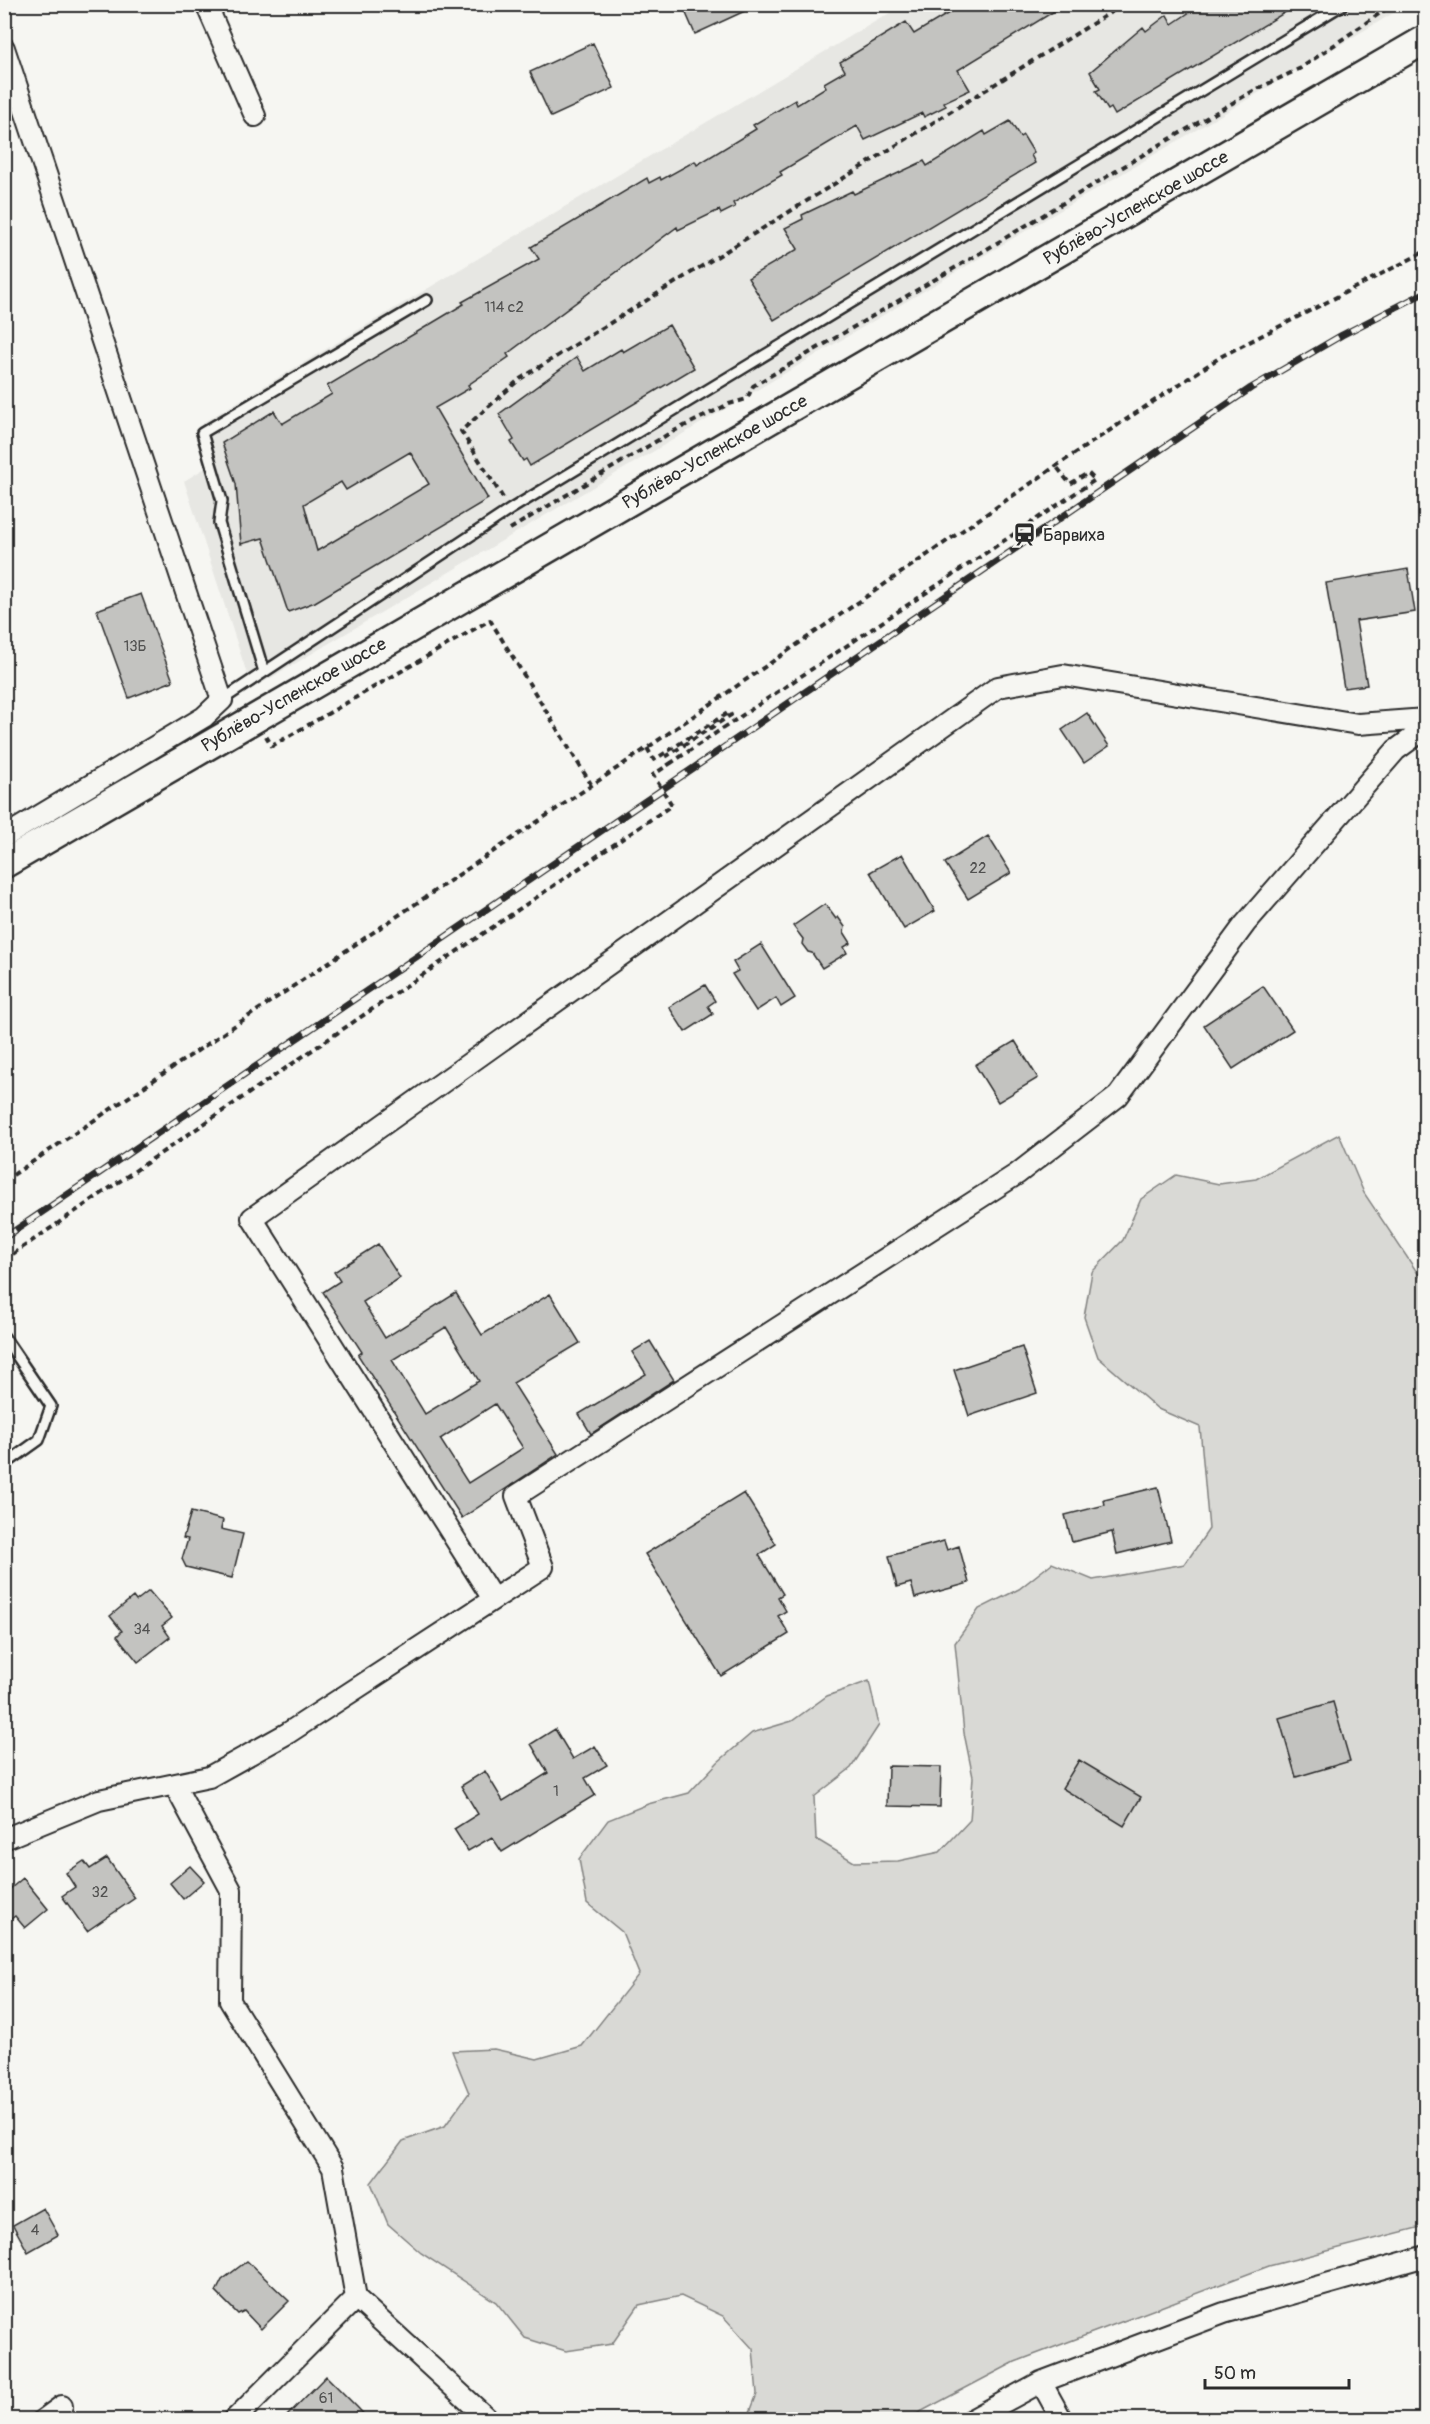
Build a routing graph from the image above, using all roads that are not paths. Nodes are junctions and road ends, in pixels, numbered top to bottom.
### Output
1 (206, 4) edge
2 (1344, 4) edge
3 (1425, 39) edge
4 (4, 48) edge
5 (255, 116) dead end
6 (427, 300) dead end
7 (264, 672) junction
8 (222, 700) junction
9 (1425, 719) edge
10 (1425, 728) edge
11 (4, 837) edge
12 (4, 864) edge
13 (4, 1337) edge
14 (4, 1466) edge
15 (493, 1599) junction
16 (175, 1786) junction
17 (4, 1839) edge
18 (1425, 2256) edge
19 (356, 2298) junction
20 (1041, 2382) junction
21 (62, 2406) dead end
22 (43, 2420) edge
23 (234, 2420) edge
24 (489, 2420) edge
25 (971, 2420) edge
26 (1062, 2420) edge

1 - 5 street
2 - 7 lane
3 - 12 main road, Рублёво-Успенское шоссе
4 - 8 street
6 - 7 lane
7 - 8 lane
8 - 11 street
9 - 15 street
10 - 15 street
13 - 14 lane
15 - 16 street
16 - 17 street
16 - 19 street
18 - 20 street
19 - 23 street
19 - 24 street
20 - 25 street
20 - 26 street
21 - 22 street

